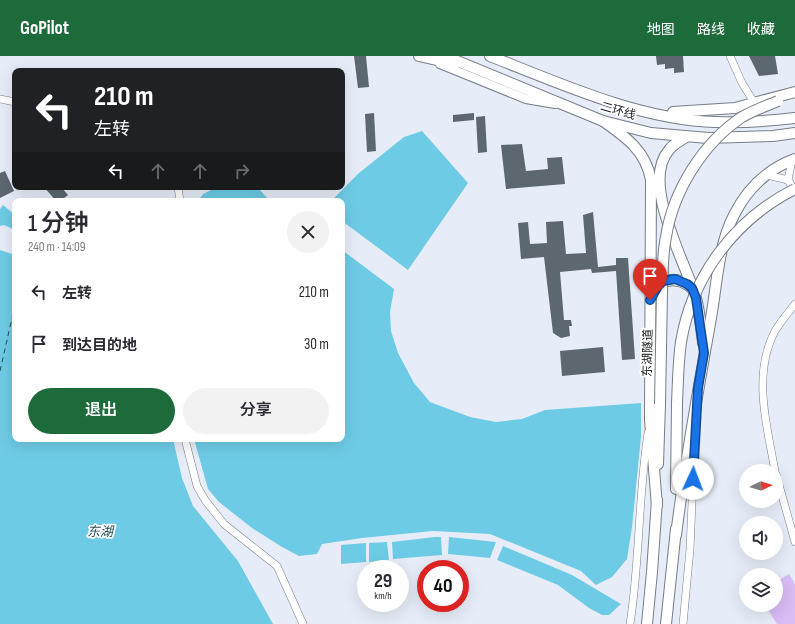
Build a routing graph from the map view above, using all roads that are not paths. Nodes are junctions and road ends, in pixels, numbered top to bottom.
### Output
1 (419, 56) edge
2 (445, 56) edge
3 (490, 56) edge
4 (494, 56) edge
5 (730, 56) edge
6 (504, 61) junction
7 (481, 71) junction
8 (795, 92) edge
9 (795, 96) edge
10 (0, 99) edge
11 (12, 101) edge
12 (756, 104) junction
13 (565, 106) junction
14 (655, 113) junction
15 (795, 118) edge
16 (603, 121) junction
17 (795, 133) edge
18 (686, 137) junction
19 (794, 160) edge
20 (767, 175) junction
21 (788, 180) junction
22 (795, 190) edge
23 (692, 288) junction
24 (650, 300) junction
25 (795, 304) edge
26 (704, 353) junction
27 (698, 388) junction
28 (650, 420) junction
29 (186, 442) edge
30 (774, 464) edge
31 (783, 498) edge
32 (657, 506) junction
33 (676, 535) junction
34 (795, 542) edge
35 (303, 624) edge
36 (630, 624) edge
37 (647, 624) edge
38 (666, 624) edge
39 (683, 624) edge

1 - 7 highway
1 - 13 main road
2 - 7 highway, 二环线
3 - 6 highway, 二环线
4 - 6 main road
5 - 12 street
6 - 14 highway, 二环线
7 - 13 highway, 二环线
8 - 12 highway
9 - 32 highway, 东湖隧道, bridge
10 - 11 street
12 - 14 highway
13 - 16 highway, 二环线
14 - 15 highway, 二环线
16 - 18 highway, 二环线
16 - 24 highway
17 - 18 highway, 二环线
18 - 23 highway
19 - 20 highway
19 - 21 street
20 - 21 street
20 - 26 highway
21 - 22 street
22 - 33 highway, bridge
23 - 24 highway
23 - 26 highway
24 - 28 highway
25 - 30 street
26 - 27 highway
27 - 33 highway
27 - 39 street
28 - 32 highway
28 - 36 street
29 - 35 street
31 - 34 street
32 - 37 highway, 东湖隧道
33 - 38 highway

